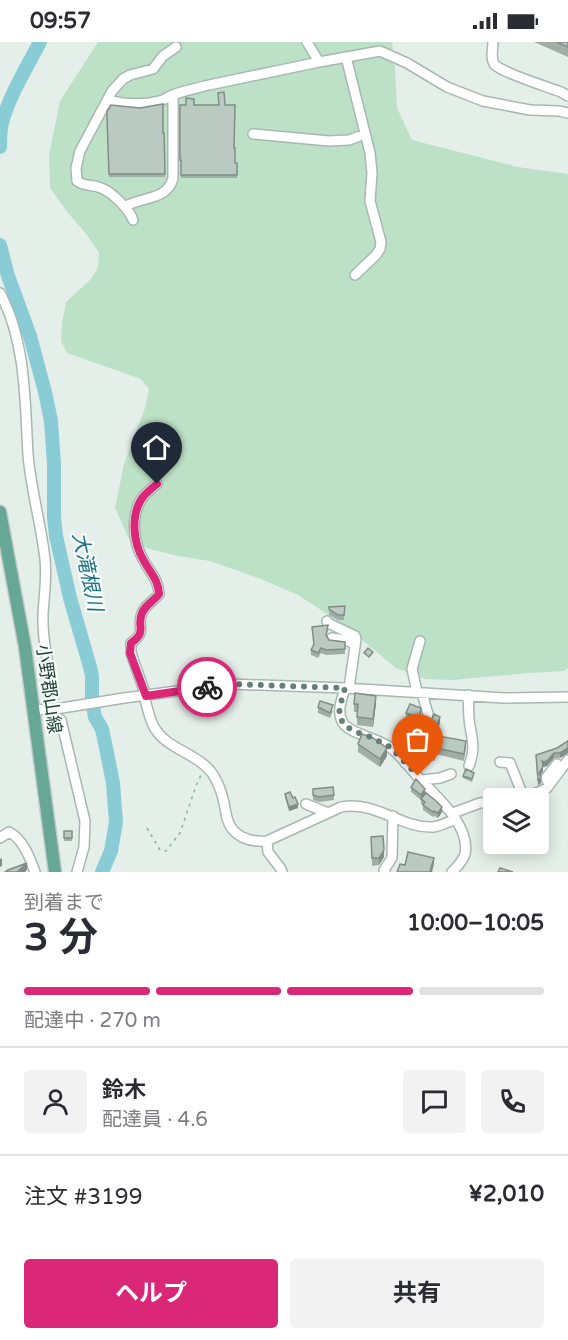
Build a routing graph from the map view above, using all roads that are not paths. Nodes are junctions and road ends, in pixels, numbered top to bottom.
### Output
1 (307, 42) edge
2 (494, 42) edge
3 (176, 46) dead end
4 (346, 57) junction
5 (319, 62) junction
6 (172, 95) junction
7 (568, 96) edge
8 (108, 100) junction
9 (568, 113) edge
10 (253, 134) dead end
11 (364, 134) junction
12 (126, 206) junction
13 (133, 220) dead end
14 (354, 275) dead end
15 (0, 293) edge
16 (157, 484) dead end
17 (0, 512) edge
18 (327, 621) dead end
19 (332, 638) edge
20 (420, 641) dead end
21 (355, 644) junction
22 (347, 688) junction
23 (54, 691) tunnel mouth
24 (419, 692) junction
25 (468, 695) junction
26 (145, 696) junction
27 (568, 696) edge
28 (34, 710) junction
29 (61, 720) tunnel mouth
30 (568, 760) edge
31 (500, 762) dead end
32 (405, 763) junction
33 (557, 764) dead end
34 (469, 766) dead end
35 (451, 774) dead end
36 (422, 780) junction
37 (549, 785) junction
38 (521, 788) edge
39 (547, 788) edge
40 (483, 803) edge
41 (306, 804) dead end
42 (328, 813) junction
43 (393, 816) junction
44 (454, 816) junction
45 (0, 838) edge
46 (267, 841) junction
47 (35, 872) edge
48 (55, 872) edge
49 (77, 872) edge
50 (282, 872) edge
51 (385, 872) edge
52 (452, 872) edge

1 - 5 street
2 - 7 street
3 - 8 street
4 - 5 street
4 - 9 street
4 - 11 street
5 - 6 street
6 - 8 street
6 - 12 street
8 - 12 street
10 - 11 street
11 - 14 street
12 - 13 street
15 - 23 street
16 - 26 street
17 - 28 main road, 小野郡山線
18 - 21 street
19 - 21 street
20 - 24 street
21 - 22 street
22 - 24 street
22 - 26 street
22 - 32 street
24 - 25 street
24 - 32 street
25 - 27 street
25 - 34 street
26 - 28 street
26 - 46 street
28 - 48 main road, 小野郡山線
29 - 49 street
30 - 37 street
31 - 38 street
32 - 36 street
33 - 37 street
35 - 36 street
36 - 44 street
37 - 39 street
40 - 44 street
41 - 42 street
42 - 43 street
42 - 46 street
43 - 44 street
43 - 51 street
44 - 52 street
45 - 47 street
46 - 50 street

